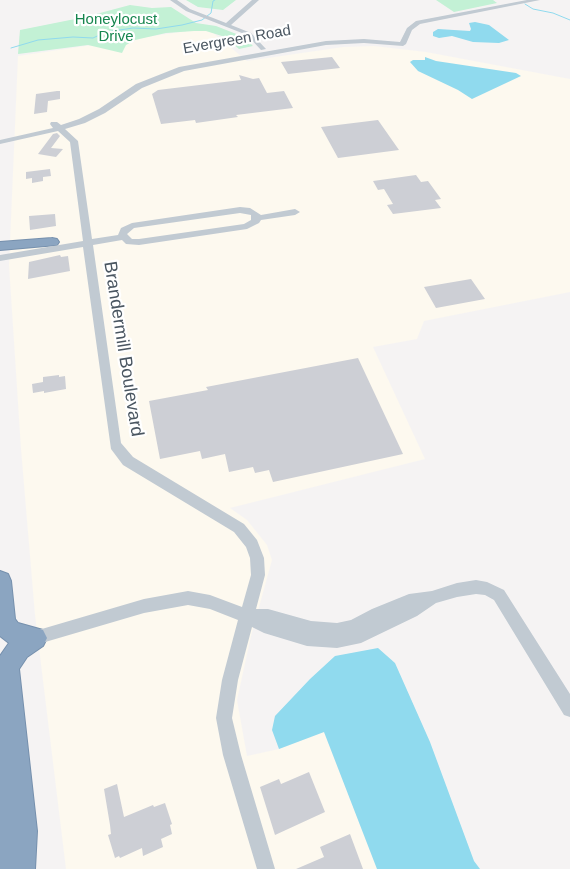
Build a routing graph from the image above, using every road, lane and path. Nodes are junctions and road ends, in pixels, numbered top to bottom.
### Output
1 (173, 0) edge
2 (256, 0) edge
3 (537, 0) edge
4 (226, 25) junction
5 (404, 42) junction
6 (263, 49) junction
7 (56, 126) junction
8 (1, 138) edge
9 (294, 210) dead end
10 (256, 216) junction
11 (123, 235) junction
12 (87, 241) junction
13 (52, 242) junction
14 (0, 246) edge
15 (0, 251) edge
16 (0, 258) edge
17 (0, 581) edge
18 (246, 616) junction
19 (35, 638) junction
20 (570, 709) edge
21 (0, 730) edge
22 (11, 869) edge
23 (21, 869) edge
24 (266, 869) edge

1 - 4 street
2 - 4 street
3 - 5 street
4 - 6 street
5 - 6 street, Evergreen Road
5 - 7 street, Evergreen Road
6 - 7 street, Evergreen Road
7 - 8 street, Evergreen Road
7 - 12 street, Brandermill Boulevard
9 - 10 street
10 - 11 street
10 - 11 street
11 - 12 street
12 - 13 street
12 - 16 street
12 - 18 street, Brandermill Boulevard
13 - 14 highway
13 - 15 street
17 - 19 highway
18 - 19 street
18 - 20 street
18 - 24 street, Brandermill Boulevard
19 - 23 highway
21 - 22 highway

